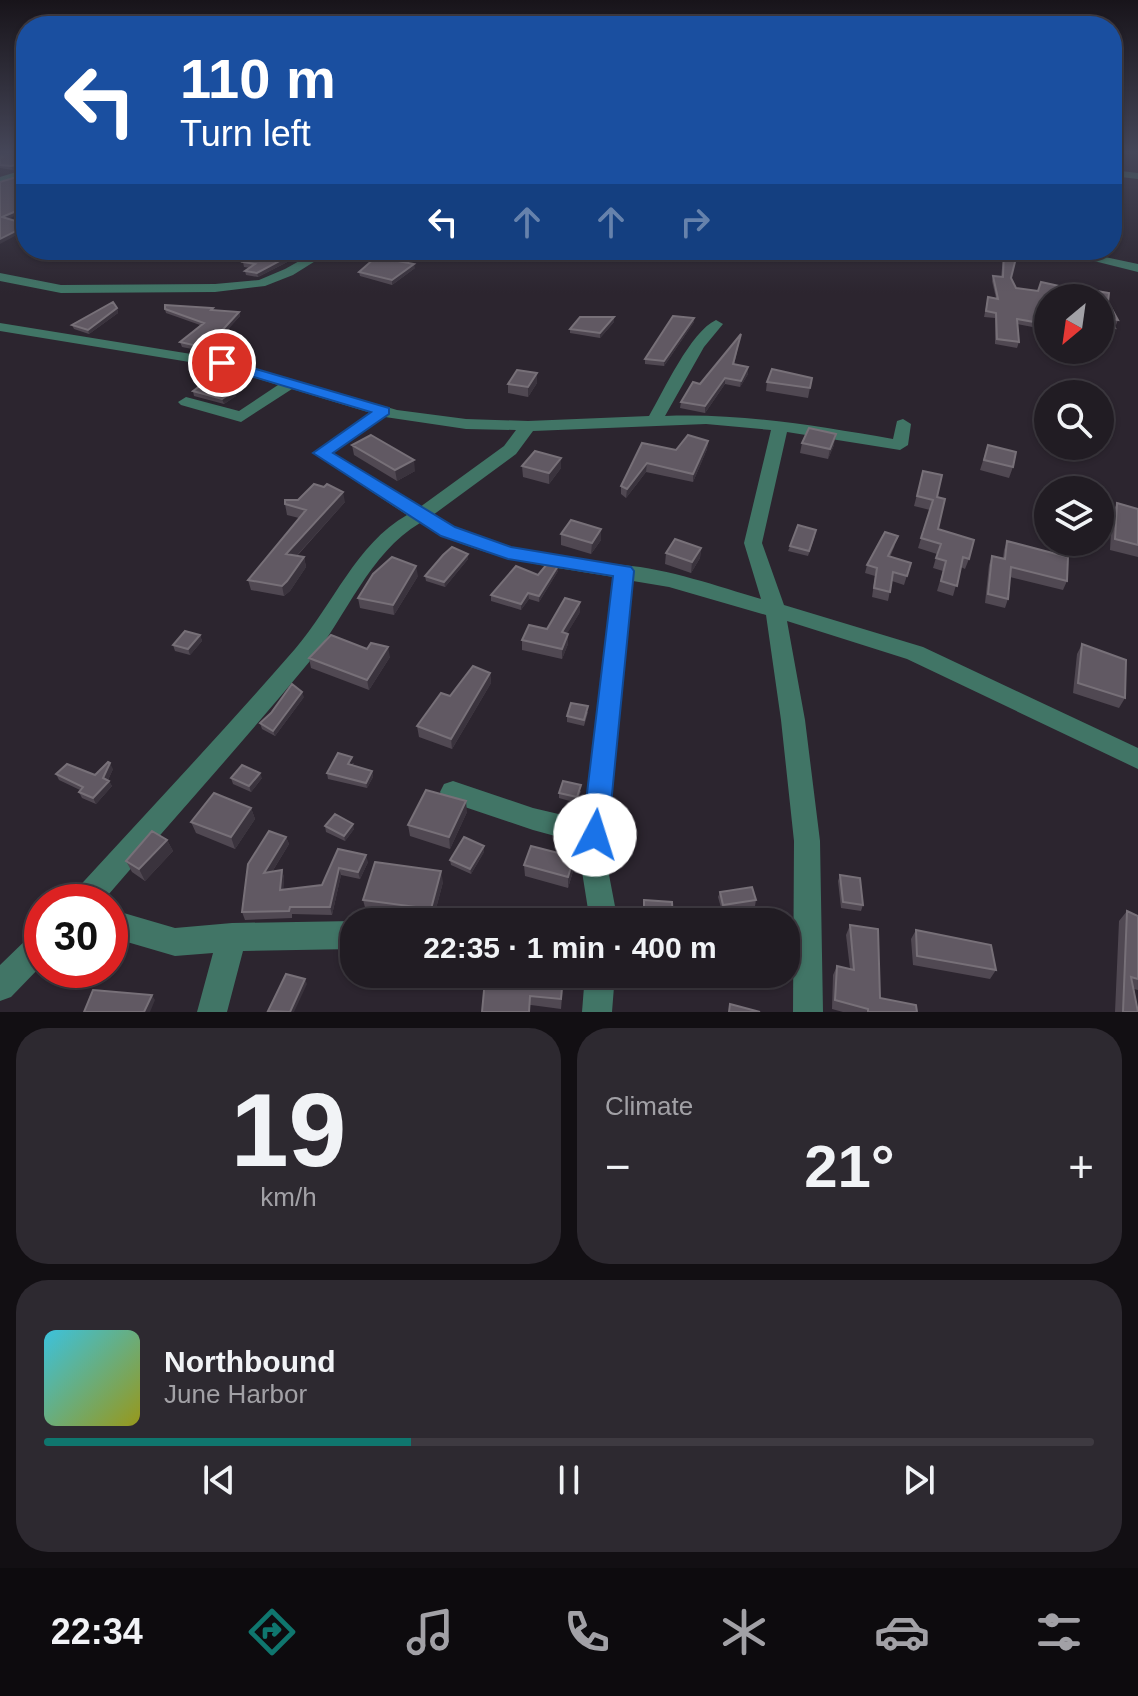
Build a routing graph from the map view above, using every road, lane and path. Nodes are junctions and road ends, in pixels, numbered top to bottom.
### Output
1 (310, 260) edge
2 (1102, 260) edge
3 (1138, 268) edge
4 (0, 277) edge
5 (716, 324) dead end
6 (0, 327) edge
7 (290, 383) junction
8 (186, 402) dead end
9 (384, 411) junction
10 (656, 418) junction
11 (903, 424) dead end
12 (528, 426) junction
13 (780, 427) junction
14 (421, 514) junction
15 (624, 571) junction
16 (775, 609) junction
17 (1138, 759) edge
18 (453, 792) dead end
19 (595, 835) junction
20 (100, 884) edge
21 (602, 908) edge
22 (128, 928) edge
23 (340, 935) edge
24 (232, 937) junction
25 (24, 962) edge
26 (0, 986) edge
27 (599, 988) edge
28 (212, 1012) edge
29 (597, 1012) edge
30 (808, 1012) edge

1 - 4 street
2 - 3 street
5 - 10 street
6 - 7 street
7 - 8 street
7 - 9 street
9 - 12 street
9 - 14 street
10 - 12 street
10 - 13 street
11 - 13 street
12 - 14 street
13 - 16 street
14 - 15 street
14 - 20 street
15 - 16 street
15 - 19 street
16 - 17 street
16 - 30 street
18 - 19 street
19 - 21 street
22 - 24 street
23 - 24 street
24 - 28 street
25 - 26 street
27 - 29 street

